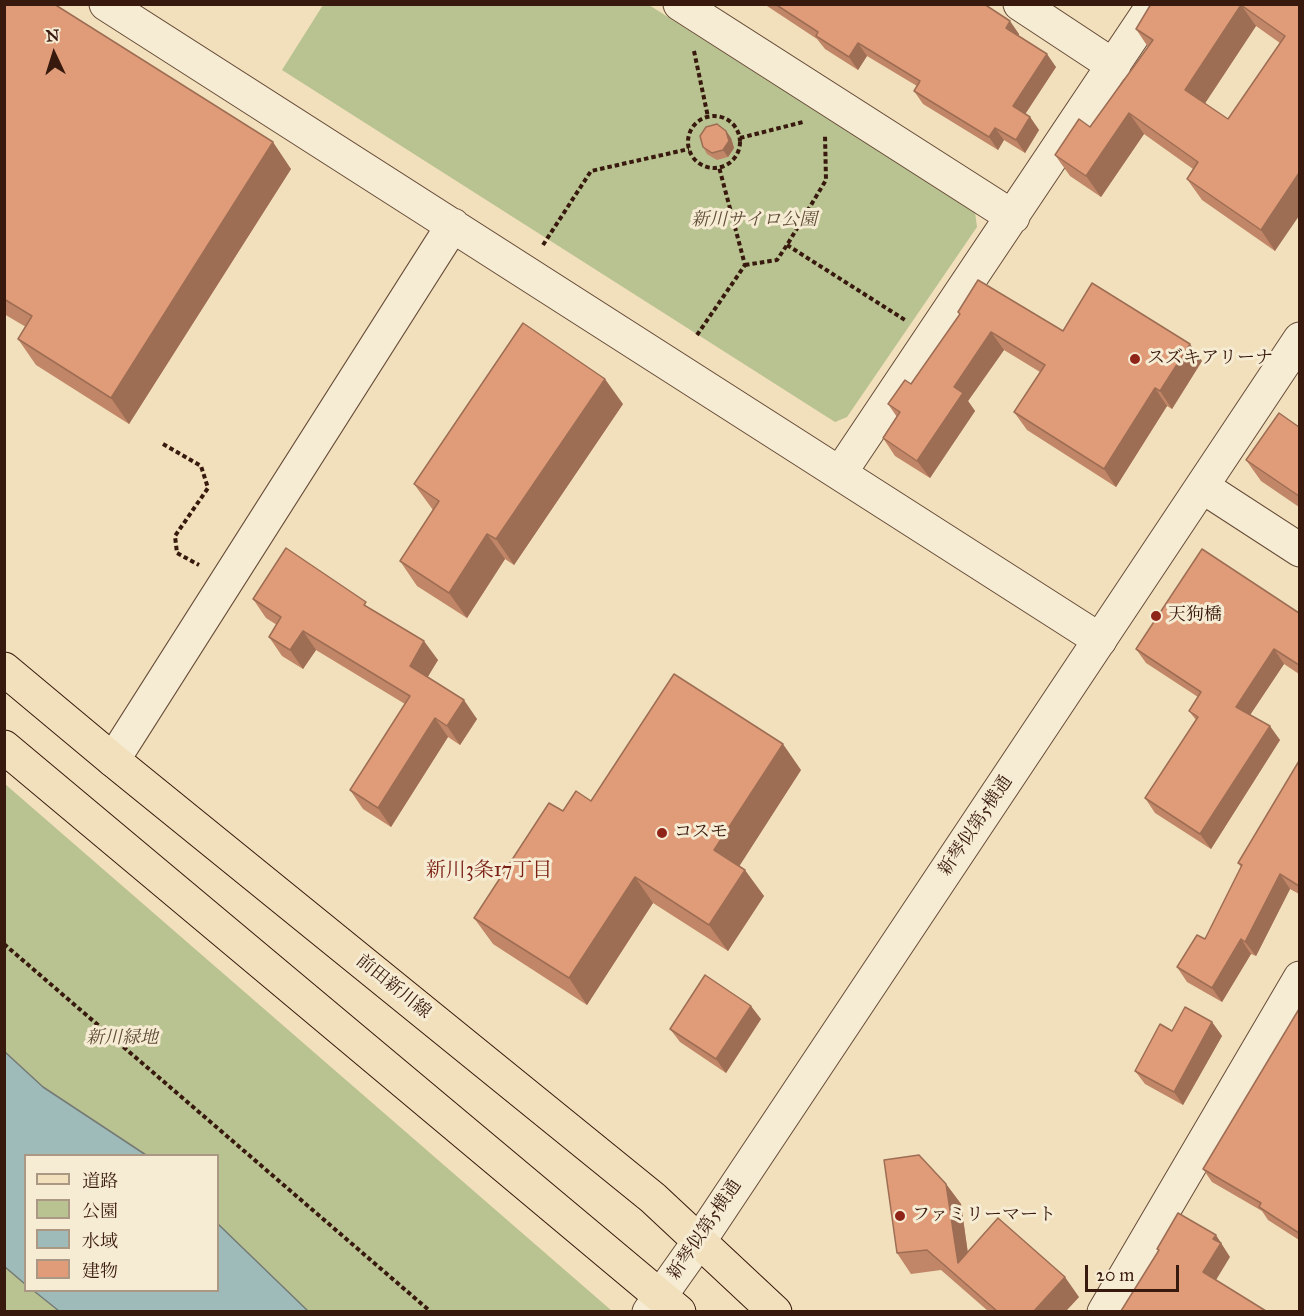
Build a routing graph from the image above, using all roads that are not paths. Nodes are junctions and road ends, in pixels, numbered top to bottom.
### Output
1 (106, 4) edge
2 (680, 4) edge
3 (1020, 4) edge
4 (1154, 4) edge
5 (1114, 66) junction
6 (1013, 217) junction
7 (453, 225) junction
8 (1299, 339) edge
9 (840, 473) junction
10 (1203, 487) junction
11 (1299, 550) edge
12 (1100, 640) junction
13 (4, 669) edge
14 (4, 747) edge
15 (112, 760) junction
16 (1299, 978) edge
17 (700, 1240) junction
18 (663, 1306) edge
19 (775, 1311) edge
20 (1104, 1311) edge

1 - 7 street
2 - 6 street
3 - 5 street
4 - 5 street
5 - 6 street
6 - 9 street
7 - 9 street
7 - 15 street
8 - 10 street, 新琴似第5横通
9 - 12 street
10 - 11 street
10 - 12 street, 新琴似第5横通
12 - 17 street, 新琴似第5横通
13 - 15 main road, 前田新川線
14 - 18 main road
15 - 17 main road, 前田新川線
16 - 20 street
17 - 18 street, 新琴似第5横通
17 - 19 main road, 前田新川線

